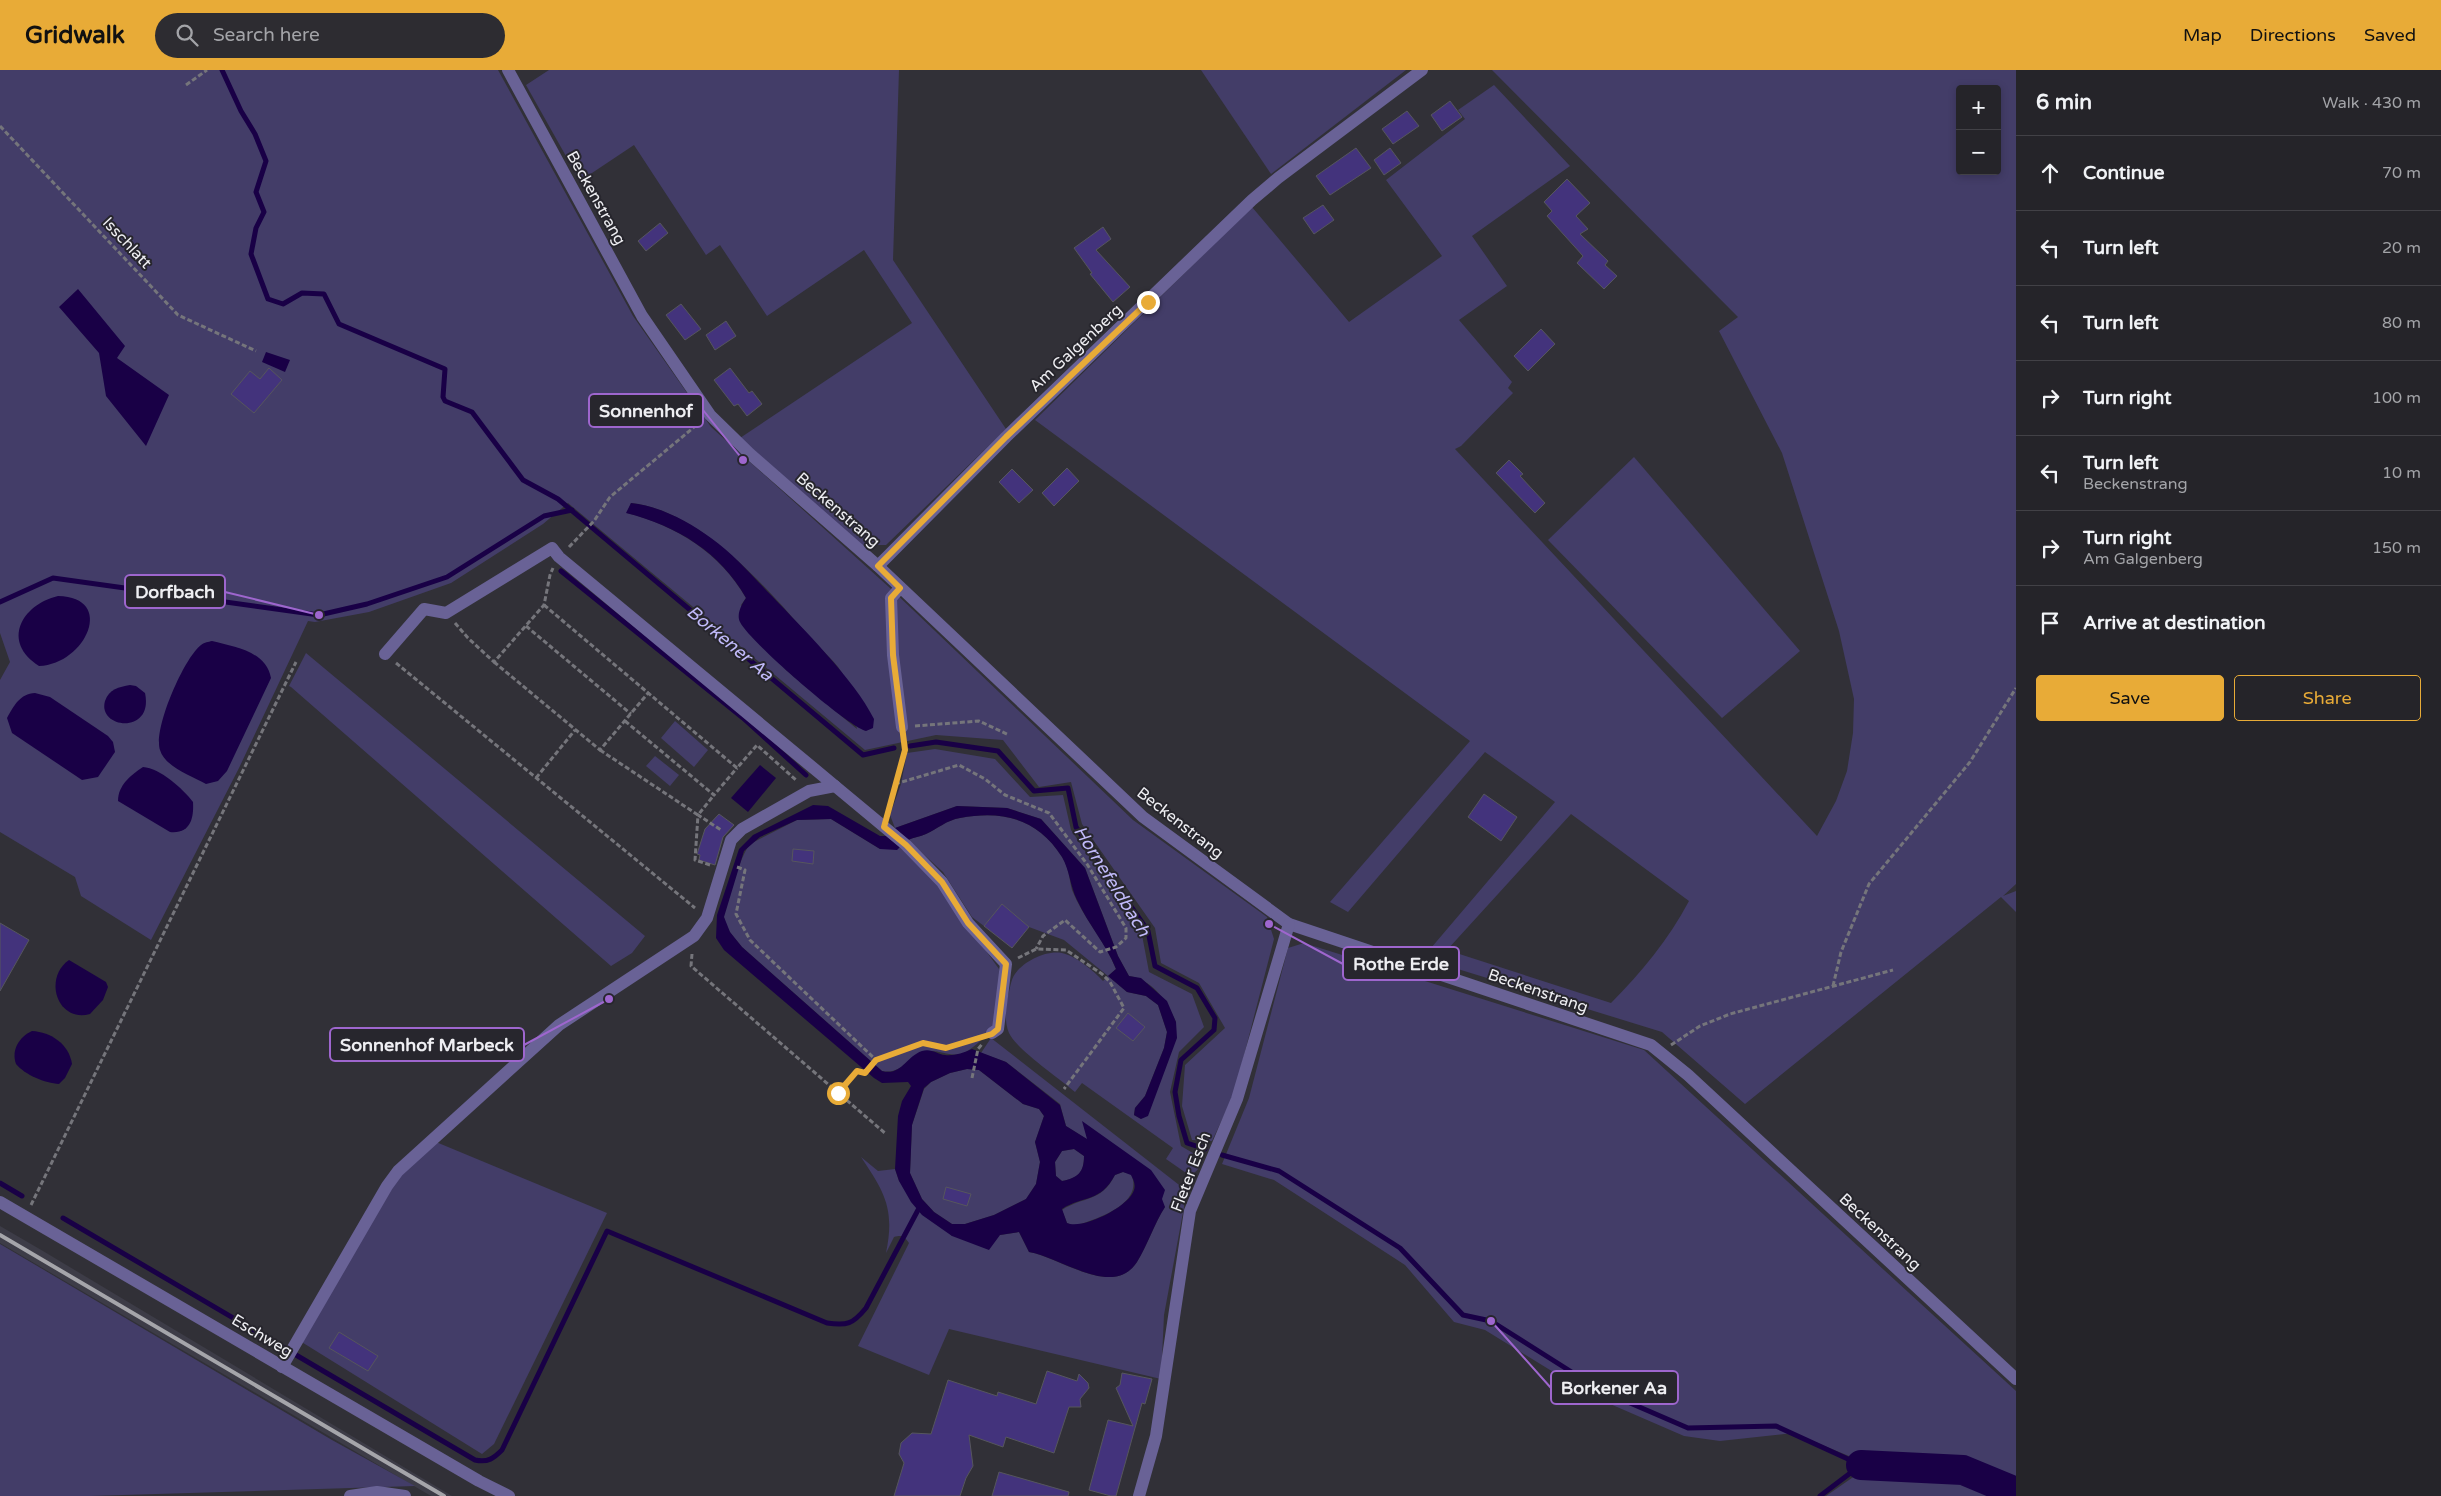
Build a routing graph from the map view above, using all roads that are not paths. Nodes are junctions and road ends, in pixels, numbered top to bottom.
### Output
1 (508, 70) edge
2 (1422, 70) edge
3 (878, 566) junction
4 (900, 588) junction
5 (386, 654) road end
6 (902, 726) road end
7 (835, 786) junction
8 (1289, 924) junction
9 (992, 1034) road end
10 (0, 1202) edge
11 (282, 1367) junction
12 (2016, 1379) edge
13 (350, 1496) edge
14 (406, 1496) edge
15 (509, 1496) edge
16 (1139, 1496) edge

1 - 3 street, Beckenstrang
2 - 3 street, Am Galgenberg
3 - 4 street, Beckenstrang
4 - 6 street
4 - 8 street, Beckenstrang
5 - 7 street
7 - 9 street
7 - 11 street
8 - 12 street, Beckenstrang
8 - 16 street, Fleter Esch
10 - 11 street, Eschweg
11 - 15 street, Eschweg
13 - 14 street

